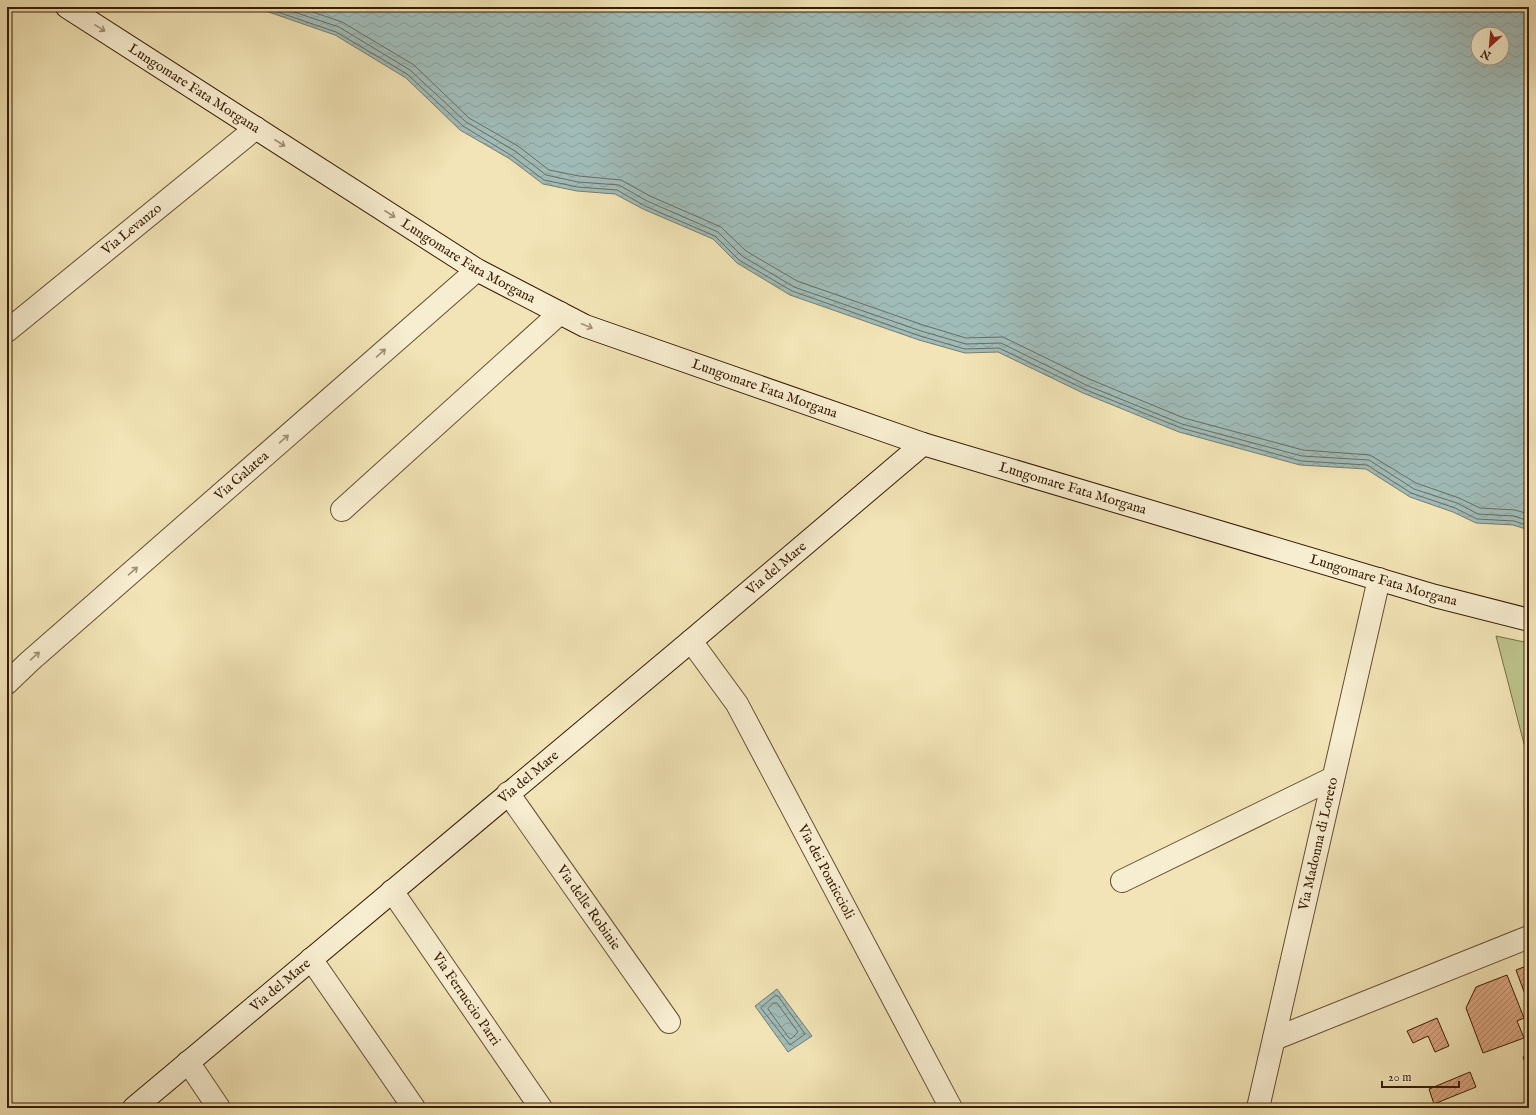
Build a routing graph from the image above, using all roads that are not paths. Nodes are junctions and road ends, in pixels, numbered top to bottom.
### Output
1 (67, 7) edge
2 (256, 128) junction
3 (476, 270) junction
4 (560, 312) junction
5 (7, 331) edge
6 (923, 444) junction
7 (342, 510) dead end
8 (1379, 580) junction
9 (1529, 620) edge
10 (691, 641) junction
11 (7, 683) edge
12 (1333, 778) junction
13 (508, 793) junction
14 (1122, 881) dead end
15 (392, 890) junction
16 (1529, 937) edge
17 (311, 959) junction
18 (669, 1022) dead end
19 (1274, 1039) junction
20 (188, 1062) junction
21 (134, 1108) edge
22 (219, 1108) edge
23 (414, 1108) edge
24 (541, 1108) edge
25 (951, 1108) edge
26 (1258, 1108) edge

1 -> 2 street, Lungomare Fata Morgana
2 -> 3 street, Lungomare Fata Morgana
2 - 5 street, Via Levanzo
3 - 4 street, Lungomare Fata Morgana
11 -> 3 street, Via Galatea
4 -> 6 street, Lungomare Fata Morgana
4 - 7 street
6 - 8 street, Lungomare Fata Morgana
6 - 10 street, Via del Mare
8 - 9 street, Lungomare Fata Morgana
8 - 12 street, Via Madonna di Loreto
10 - 13 street, Via del Mare
10 - 25 street, Via dei Ponticcioli
12 - 14 street
12 - 19 street, Via Madonna di Loreto
13 - 15 street, Via del Mare
13 - 18 street, Via delle Robinie
15 - 17 street, Via del Mare
15 - 24 street, Via Ferruccio Parri
16 - 19 street
17 - 20 street, Via del Mare
17 - 23 street
19 - 26 street, Via Madonna di Loreto
20 - 21 street, Via del Mare
20 - 22 street

